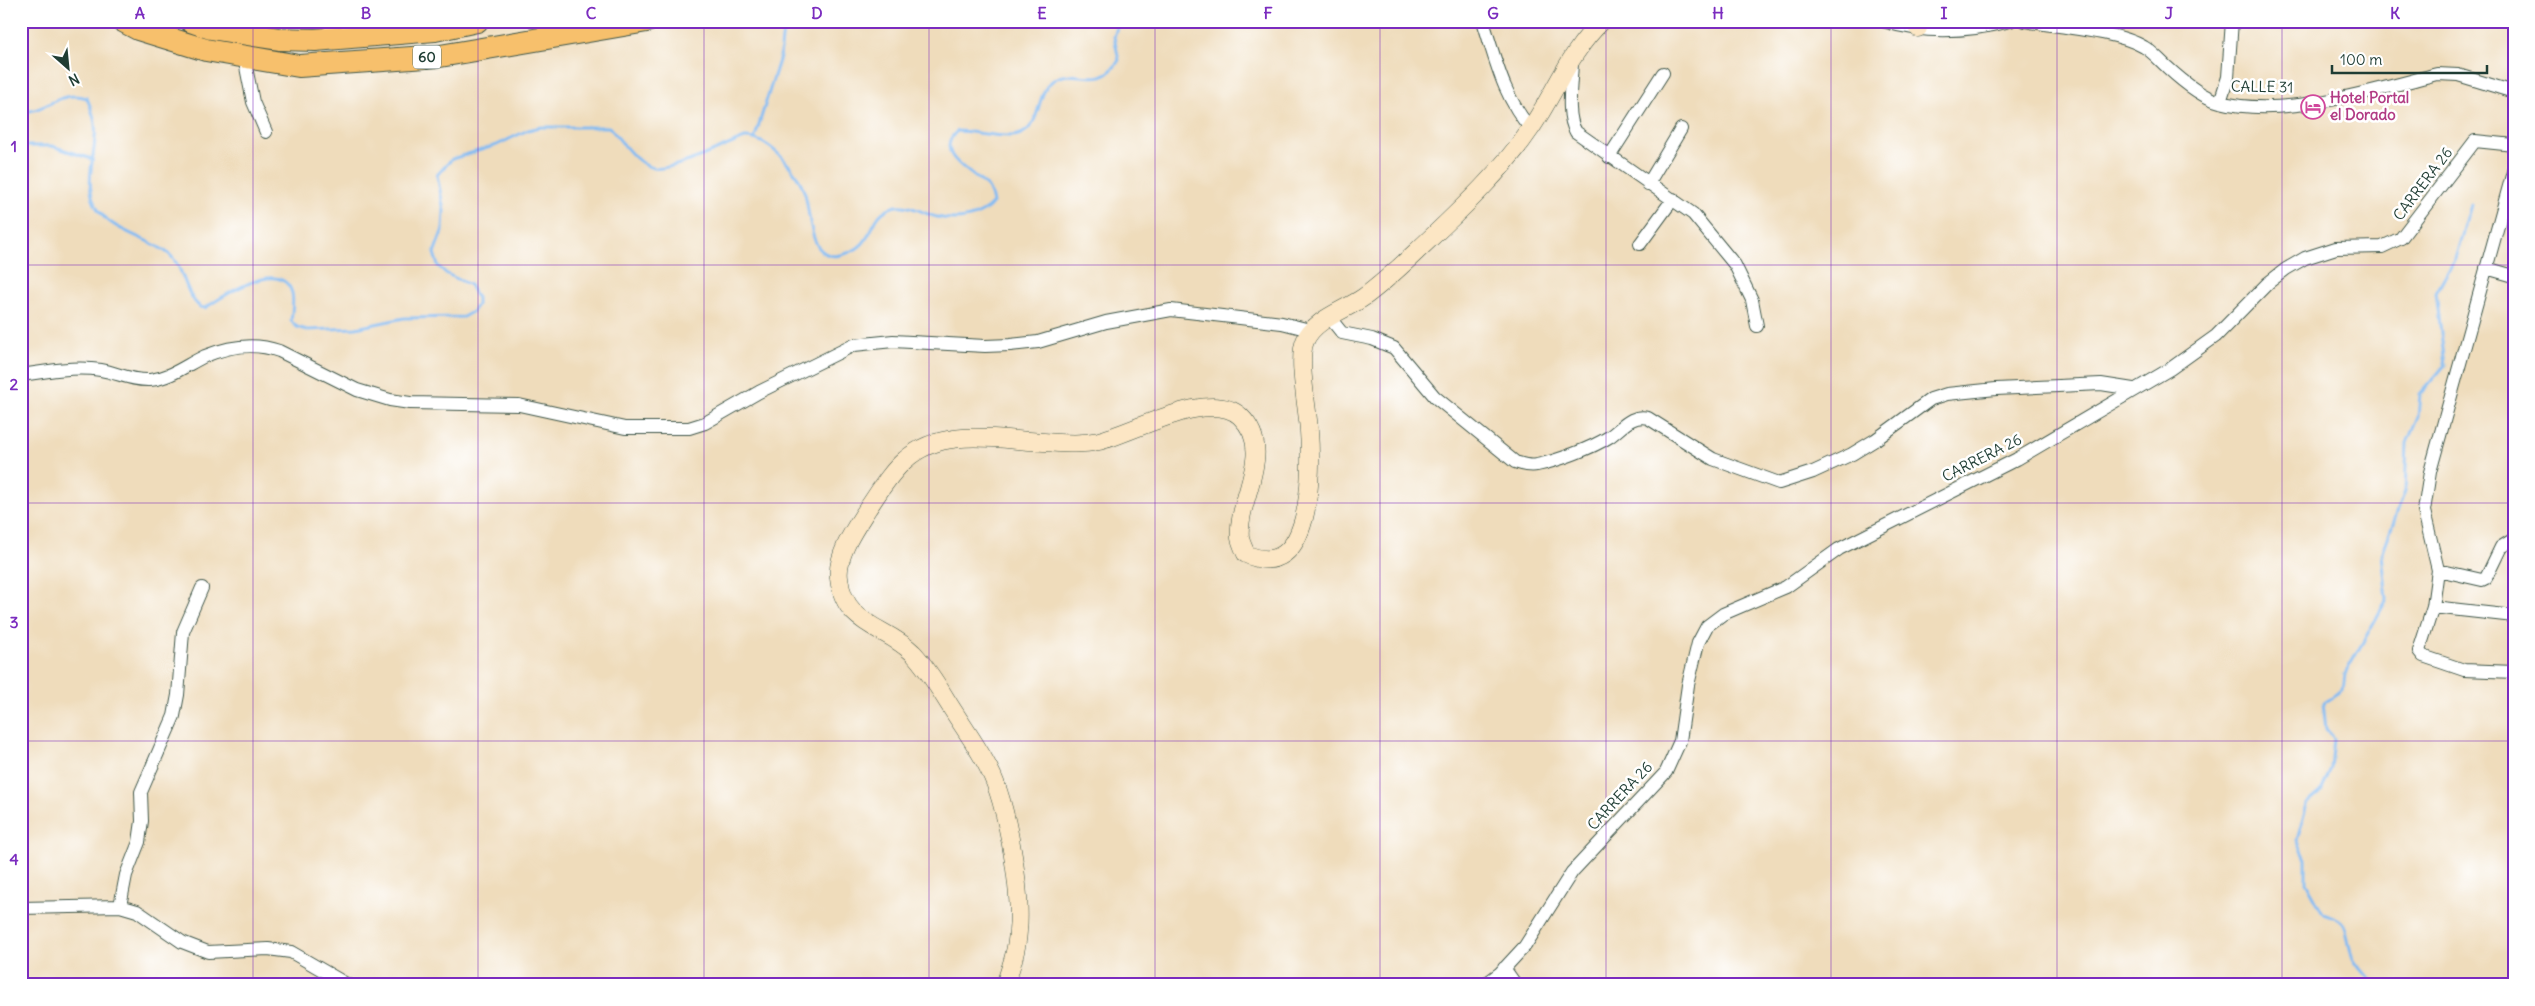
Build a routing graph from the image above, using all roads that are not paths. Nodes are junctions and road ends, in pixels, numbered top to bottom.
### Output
1 (123, 21) edge
2 (191, 21) edge
3 (246, 21) edge
4 (348, 21) edge
5 (647, 21) edge
6 (1483, 21) edge
7 (1602, 21) edge
8 (1883, 21) edge
9 (2010, 21) edge
10 (2025, 21) edge
11 (2232, 21) edge
12 (470, 22) edge
13 (1916, 25) edge
14 (278, 39) junction
15 (316, 40) junction
16 (244, 57) junction
17 (1572, 58) junction
18 (1663, 73) dead end
19 (2514, 92) edge
20 (2220, 102) junction
21 (1531, 129) junction
22 (1681, 129) dead end
23 (266, 132) dead end
24 (2514, 145) edge
25 (1610, 157) junction
26 (2514, 168) edge
27 (1648, 184) junction
28 (1674, 199) junction
29 (1640, 244) dead end
30 (2486, 268) junction
31 (2514, 276) edge
32 (1330, 318) junction
33 (1757, 326) dead end
34 (1310, 330) junction
35 (21, 375) edge
36 (2133, 389) junction
37 (2514, 539) edge
38 (2438, 570) junction
39 (202, 588) dead end
40 (2432, 607) junction
41 (2514, 616) edge
42 (2514, 672) edge
43 (120, 906) junction
44 (21, 908) edge
45 (1504, 968) junction
46 (348, 985) edge
47 (1005, 985) edge
48 (1479, 985) edge
49 (1516, 985) edge

1 - 16 highway, 60
2 - 14 highway, 60
3 - 14 street
4 - 15 street
5 - 16 highway, 60
6 - 21 street
7 - 17 main road
8 - 13 street
9 - 13 street
10 - 20 street, CALLE 31
11 - 20 street
12 - 15 highway, 60
14 - 15 highway, 60
16 - 23 street
17 - 21 main road
17 - 25 street
18 - 25 street
19 - 20 street, CALLE 31
21 - 32 main road
22 - 27 street
24 - 36 street, CARRERA 26
25 - 27 street
26 - 30 street
27 - 28 street
28 - 29 street
28 - 33 street
30 - 31 street
30 - 38 street
32 - 34 main road
32 - 36 street
34 - 35 street
34 - 47 main road
36 - 45 street, CARRERA 26
37 - 38 street
38 - 40 street
39 - 43 street
40 - 41 street
40 - 42 street
43 - 44 street
43 - 46 street
45 - 48 street, CARRERA 26
45 - 49 street

